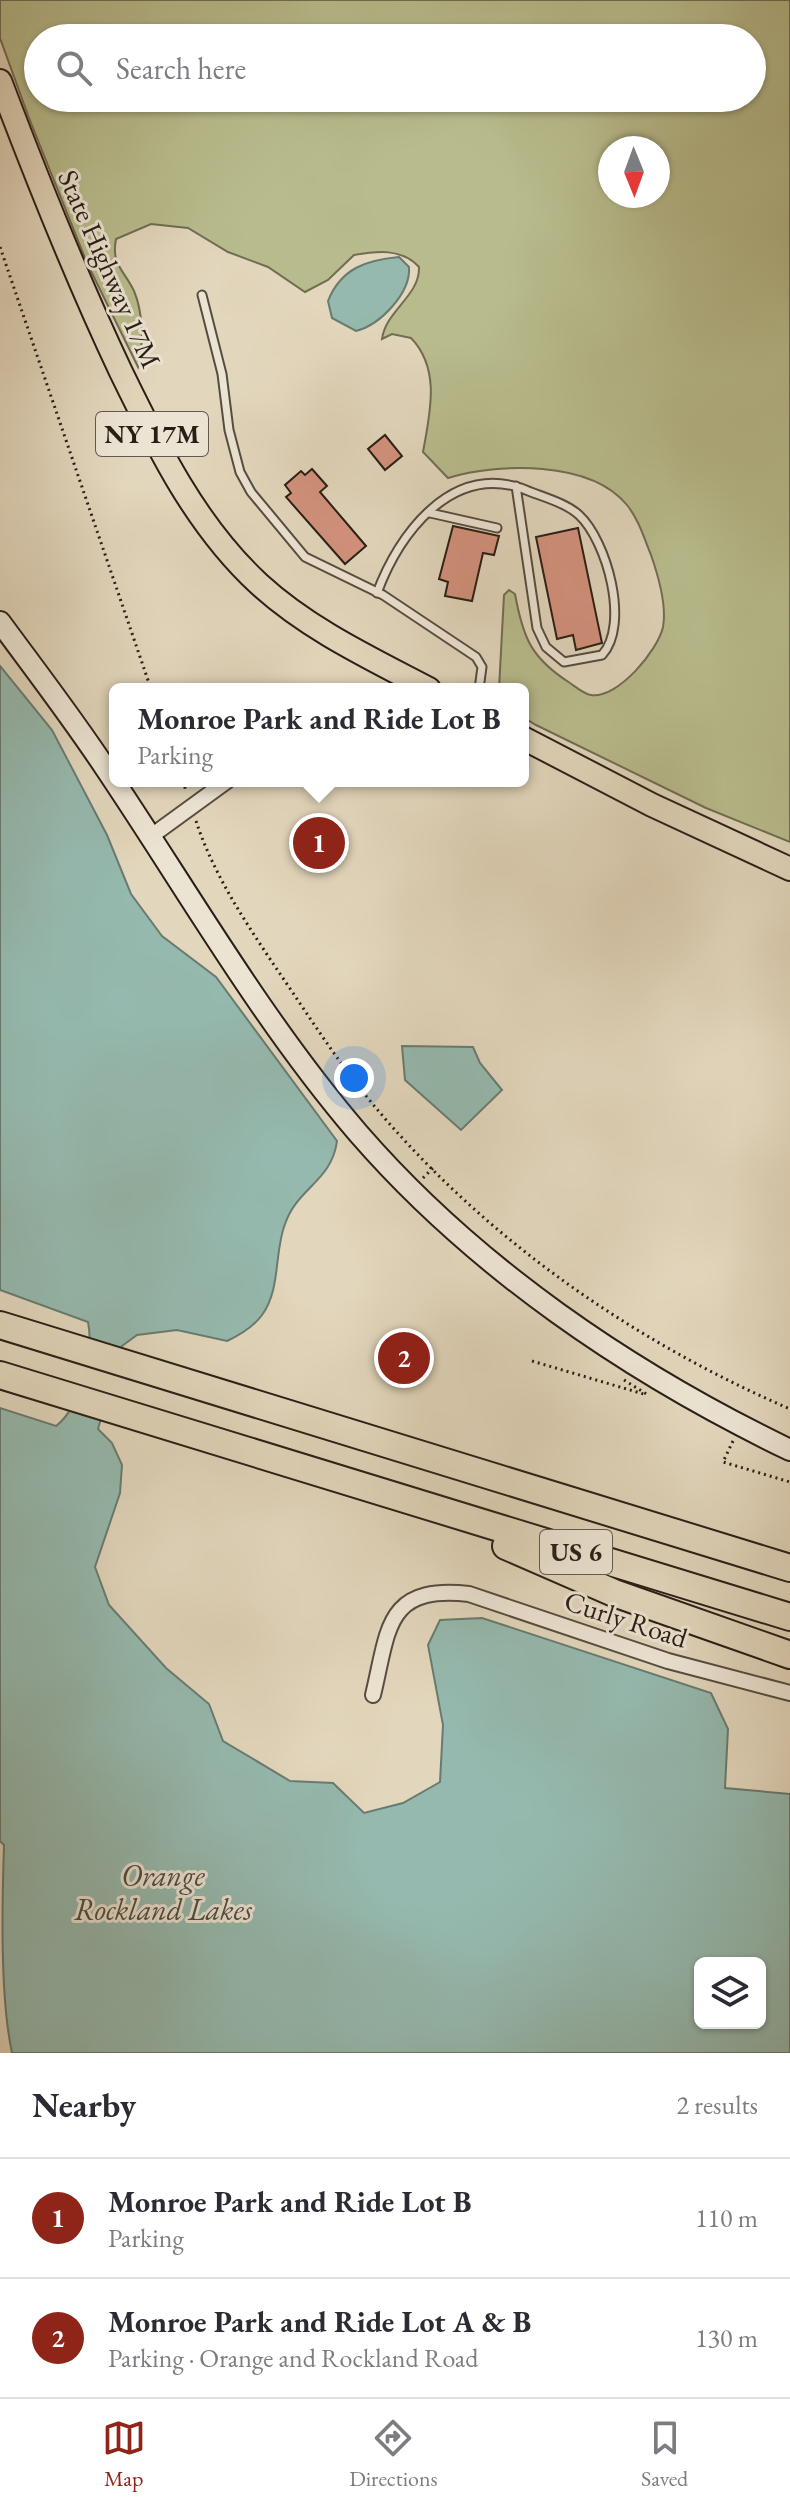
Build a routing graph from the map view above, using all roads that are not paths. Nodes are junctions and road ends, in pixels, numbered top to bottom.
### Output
1 (0, 81) edge
2 (202, 295) dead end
3 (516, 486) junction
4 (430, 513) junction
5 (497, 528) dead end
6 (377, 593) junction
7 (0, 622) edge
8 (418, 683) edge
9 (480, 683) edge
10 (529, 741) edge
11 (109, 773) edge
12 (118, 787) edge
13 (219, 787) edge
14 (150, 837) junction
15 (790, 869) edge
16 (0, 1325) edge
17 (0, 1375) edge
18 (790, 1450) edge
19 (363, 1487) junction
20 (648, 1525) junction
21 (790, 1554) edge
22 (790, 1568) edge
23 (790, 1617) edge
24 (790, 1655) edge
25 (790, 1693) edge
26 (373, 1695) dead end

1 - 8 main road, State Highway 17M / NY 17M
2 - 6 lane
3 - 3 lane
3 - 4 lane
4 - 5 lane
4 - 6 lane
6 - 9 lane
7 - 11 street
10 - 15 main road
12 - 14 street
13 - 14 street
14 - 18 street
16 - 20 highway, US 6
17 - 19 highway, US 6
19 - 23 highway, US 6
19 - 24 highway
20 - 21 highway
20 - 22 highway, US 6
25 - 26 street, Curly Road

